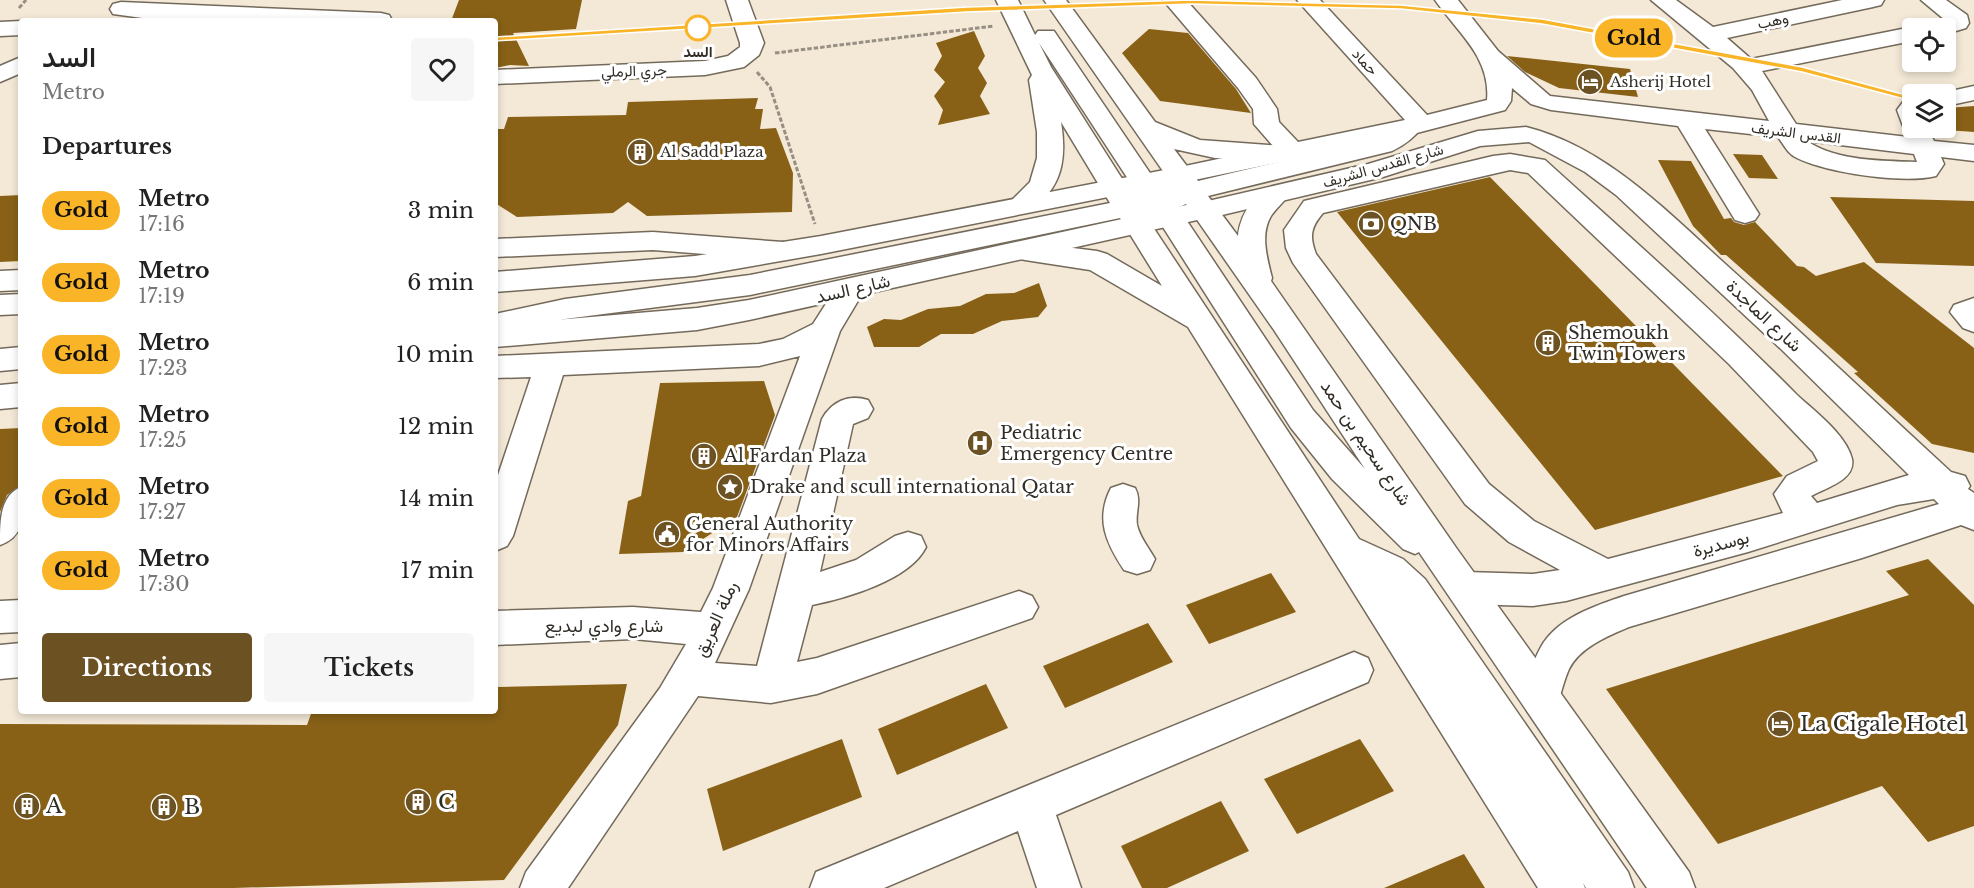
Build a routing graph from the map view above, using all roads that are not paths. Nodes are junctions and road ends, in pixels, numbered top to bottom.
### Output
1 (142, 0) edge
2 (394, 0) edge
3 (737, 0) edge
4 (1007, 0) edge
5 (1055, 0) edge
6 (1174, 0) edge
7 (1308, 0) edge
8 (1446, 0) edge
9 (1662, 0) edge
10 (1873, 0) edge
11 (1932, 0) edge
12 (128, 4) edge
13 (1015, 11) edge
14 (169, 12) junction
15 (104, 18) edge
16 (327, 18) edge
17 (381, 18) edge
18 (1956, 25) edge
19 (0, 28) edge
20 (18, 28) edge
21 (1707, 35) junction
22 (1902, 36) edge
23 (1487, 53) junction
24 (18, 66) edge
25 (1039, 67) junction
26 (1746, 67) junction
27 (0, 75) edge
28 (498, 81) edge
29 (1974, 93) edge
30 (1956, 97) edge
31 (1546, 101) junction
32 (1497, 103) junction
33 (1618, 112) junction
34 (1686, 120) junction
35 (1569, 122) junction
36 (1142, 124) junction
37 (1415, 125) junction
38 (1789, 132) junction
39 (1532, 136) junction
40 (1921, 138) edge
41 (1289, 152) junction
42 (1974, 153) edge
43 (1277, 193) junction
44 (1158, 200) junction
45 (1020, 206) junction
46 (1745, 214) dead end
47 (1655, 217) junction
48 (1605, 230) junction
49 (498, 248) edge
50 (783, 251) junction
51 (1025, 251) junction
52 (829, 275) junction
53 (0, 280) edge
54 (18, 280) edge
55 (498, 282) edge
56 (1260, 288) junction
57 (18, 304) edge
58 (0, 305) edge
59 (1974, 308) edge
60 (1198, 320) junction
61 (1974, 321) edge
62 (498, 324) edge
63 (825, 331) junction
64 (498, 336) edge
65 (1793, 342) junction
66 (743, 355) junction
67 (1740, 356) junction
68 (18, 358) edge
69 (0, 360) edge
70 (551, 364) junction
71 (498, 367) edge
72 (807, 384) junction
73 (18, 395) edge
74 (0, 397) edge
75 (857, 408) dead end
76 (1123, 498) dead end
77 (1966, 501) edge
78 (18, 514) edge
79 (1826, 514) junction
80 (498, 527) edge
81 (12, 540) edge
82 (1862, 543) junction
83 (908, 547) dead end
84 (1347, 550) junction
85 (1681, 555) junction
86 (1137, 559) dead end
87 (1455, 574) junction
88 (1607, 576) junction
89 (1709, 588) junction
90 (797, 591) junction
91 (1018, 607) dead end
92 (18, 616) edge
93 (0, 617) edge
94 (498, 628) edge
95 (712, 630) junction
96 (18, 660) edge
97 (0, 662) edge
98 (1354, 670) dead end
99 (689, 677) junction
100 (771, 685) junction
101 (1541, 696) junction
102 (1030, 805) junction
103 (542, 888) edge
104 (832, 888) edge
105 (1059, 888) edge
106 (1563, 888) edge
107 (1612, 888) edge
108 (1672, 888) edge

1 - 14 main road
2 - 17 main road
3 - 28 main road, جري الرملي
4 - 13 main road, شارع سحيم بن حمد
5 - 36 main road, شارع سحيم بن حمد
6 - 41 main road
7 - 37 main road, حماد
8 - 23 main road
9 - 21 main road
10 - 21 main road, وهب
11 - 18 main road
12 - 14 main road
12 - 15 main road
13 - 25 main road, شارع سحيم بن حمد
13 - 44 main road
14 - 16 main road
19 - 20 main road
21 - 26 main road
22 - 26 main road
23 - 31 main road
23 - 32 main road
24 - 27 main road
25 - 44 main road, شارع سحيم بن حمد
25 - 45 main road
26 - 38 main road
29 - 30 main road
31 - 32 main road, شارع القدس الشريف
31 - 33 main road, القدس الشريف
31 - 35 main road
32 - 37 main road, شارع القدس الشريف
32 - 39 main road, شارع الماجدة
33 - 34 main road, القدس الشريف
33 - 35 main road, القدس الشريف
34 - 38 main road, القدس الشريف
34 - 46 main road
35 - 39 main road, شارع القدس الشريف
36 - 41 main road
36 - 44 main road, شارع سحيم بن حمد
37 - 41 main road, شارع القدس الشريف
37 - 44 main road
38 - 40 main road
39 - 43 main road, شارع القدس الشريف
39 - 47 main road, شارع الماجدة
40 - 42 main road
41 - 44 main road, شارع القدس الشريف
43 - 44 main road, شارع القدس الشريف
43 - 56 main road
44 - 45 main road, شارع السد
44 - 51 main road, شارع السد
44 - 52 main road
44 - 56 main road, شارع سحيم بن حمد
44 - 60 main road, شارع سحيم بن حمد
44 - 87 main road
45 - 52 main road, شارع السد
47 - 48 main road
47 - 65 main road, شارع الماجدة
48 - 67 main road
48 - 88 main road
49 - 50 main road, شارع السد
50 - 52 main road, شارع السد
50 - 55 main road, شارع السد
51 - 52 main road, شارع السد
51 - 60 main road
52 - 62 main road
52 - 63 main road, رملة العريق
52 - 64 main road, شارع السد
53 - 54 main road
56 - 87 main road, شارع سحيم بن حمد
57 - 58 main road
59 - 61 main road
60 - 84 main road, شارع سحيم بن حمد
63 - 66 main road, شارع السد
63 - 72 main road, رملة العريق
65 - 67 main road
65 - 77 main road, شارع الماجدة
66 - 70 main road, شارع السد
66 - 72 main road
67 - 79 main road
68 - 69 main road
70 - 71 main road, شارع السد
70 - 80 main road
72 - 95 main road, رملة العريق
73 - 74 main road
75 - 90 main road
76 - 86 main road
77 - 79 main road, بوسديرة
77 - 82 main road
78 - 81 main road
79 - 82 main road
79 - 85 main road, بوسديرة
82 - 89 main road
83 - 90 main road
84 - 106 main road, شارع سحيم بن حمد
84 - 107 main road
85 - 88 main road, بوسديرة
85 - 89 main road
87 - 88 main road, بوسديرة
87 - 101 main road, شارع سحيم بن حمد
89 - 101 main road
90 - 100 main road
91 - 100 main road
92 - 93 main road
94 - 95 main road, شارع وادي لبديع
95 - 99 main road, رملة العريق
96 - 97 main road
98 - 102 main road
99 - 100 main road
99 - 103 main road, رملة العريق
101 - 108 main road, شارع سحيم بن حمد
102 - 104 main road
102 - 105 main road

